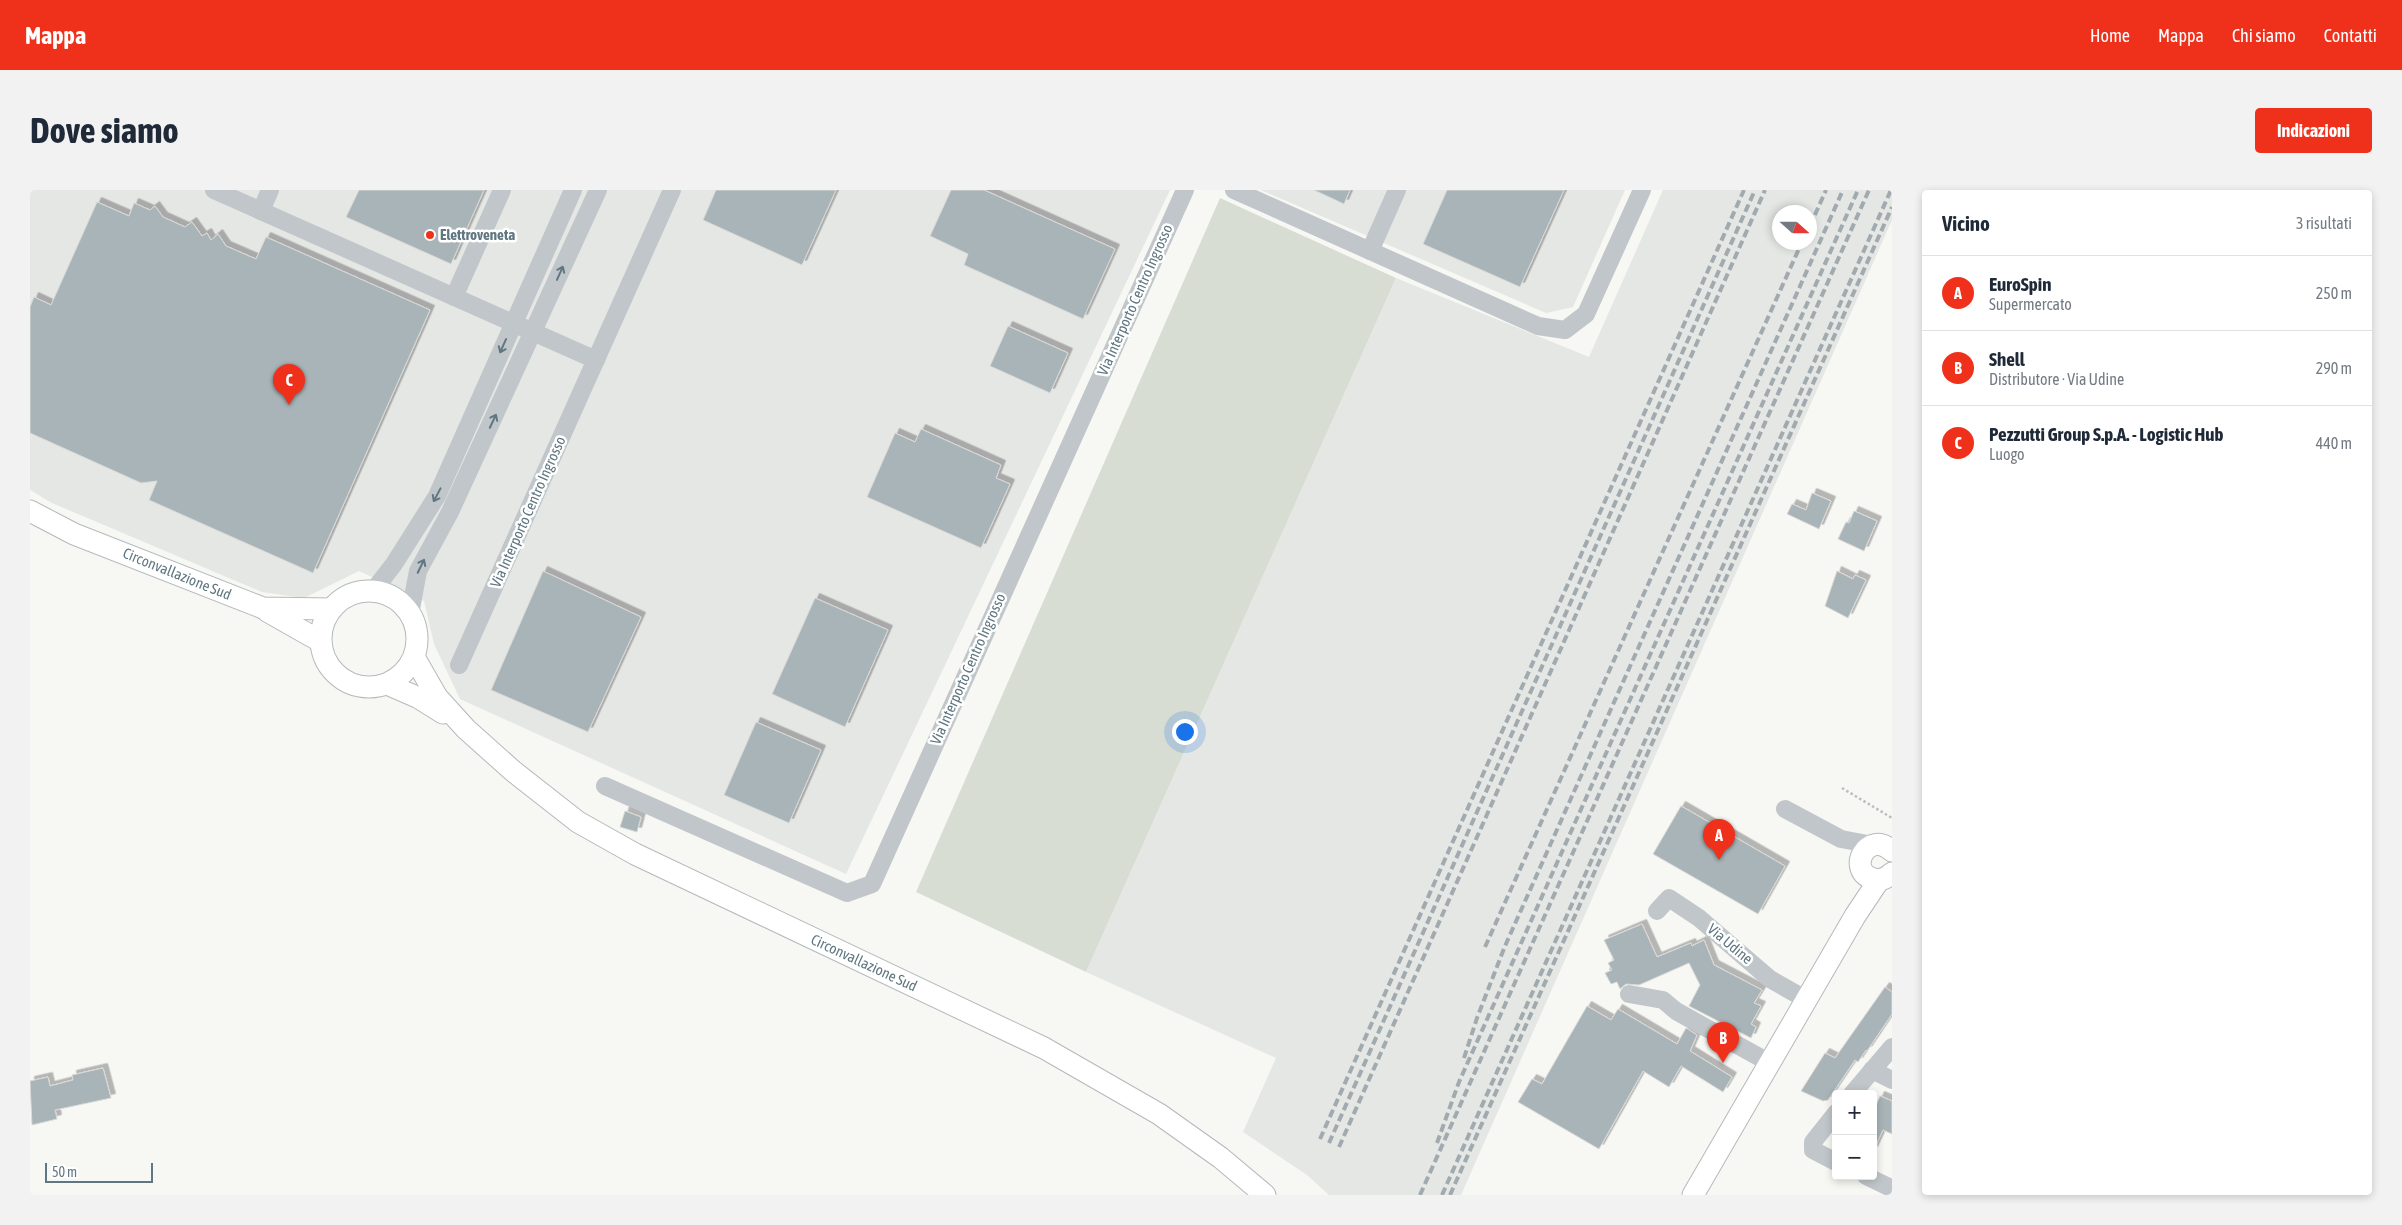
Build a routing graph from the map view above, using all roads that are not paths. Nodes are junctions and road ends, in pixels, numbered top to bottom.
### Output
1 (214, 190) edge
2 (270, 190) edge
3 (502, 190) edge
4 (573, 190) edge
5 (598, 190) edge
6 (672, 190) edge
7 (1185, 190) edge
8 (1234, 190) edge
9 (1397, 190) edge
10 (1642, 190) edge
11 (261, 211) junction
12 (1370, 251) junction
13 (454, 297) junction
14 (513, 324) junction
15 (534, 333) junction
16 (596, 360) junction
17 (30, 511) edge
18 (373, 591) junction
19 (263, 608) junction
20 (331, 609) junction
21 (410, 614) junction
22 (320, 642) junction
23 (414, 657) junction
24 (459, 665) dead end
25 (387, 684) junction
26 (466, 729) junction
27 (605, 786) dead end
28 (1785, 809) dead end
29 (1841, 839) junction
30 (1885, 844) edge
31 (1875, 873) edge
32 (1657, 911) dead end
33 (1629, 994) dead end
34 (1806, 1000) junction
35 (1892, 1047) edge
36 (1770, 1063) junction
37 (1872, 1070) junction
38 (1892, 1080) edge
39 (1855, 1090) edge
40 (1832, 1118) edge
41 (1832, 1160) edge
42 (1874, 1180) edge
43 (1891, 1188) dead end
44 (1265, 1195) edge
45 (1693, 1195) edge

1 - 11 street
2 - 11 street
3 - 13 street
4 - 14 street
15 -> 5 street
6 - 16 street, Via Interporto Centro Ingrosso
7 - 27 street, Via Interporto Centro Ingrosso
8 - 12 street
9 - 12 street
10 - 12 street
11 - 13 street
13 - 14 street
14 - 15 street
14 -> 18 street
15 - 16 street
21 -> 15 street
16 - 24 street, Via Interporto Centro Ingrosso
17 - 19 main road, Circonvallazione Sud
18 - 20 main road
18 - 21 main road
19 - 20 main road, Circonvallazione Sud
19 - 22 main road
20 - 22 main road
21 - 23 main road
22 - 25 main road
23 - 25 main road
23 - 26 main road
25 - 26 main road
26 - 44 main road, Circonvallazione Sud
28 - 29 street
29 - 30 street
29 - 31 street
30 - 31 main road
31 - 34 main road
32 - 34 street, Via Udine
33 - 36 street
34 - 36 main road
35 - 37 street
36 - 45 main road
37 - 38 street
37 - 39 street
40 - 41 street
42 - 43 street

